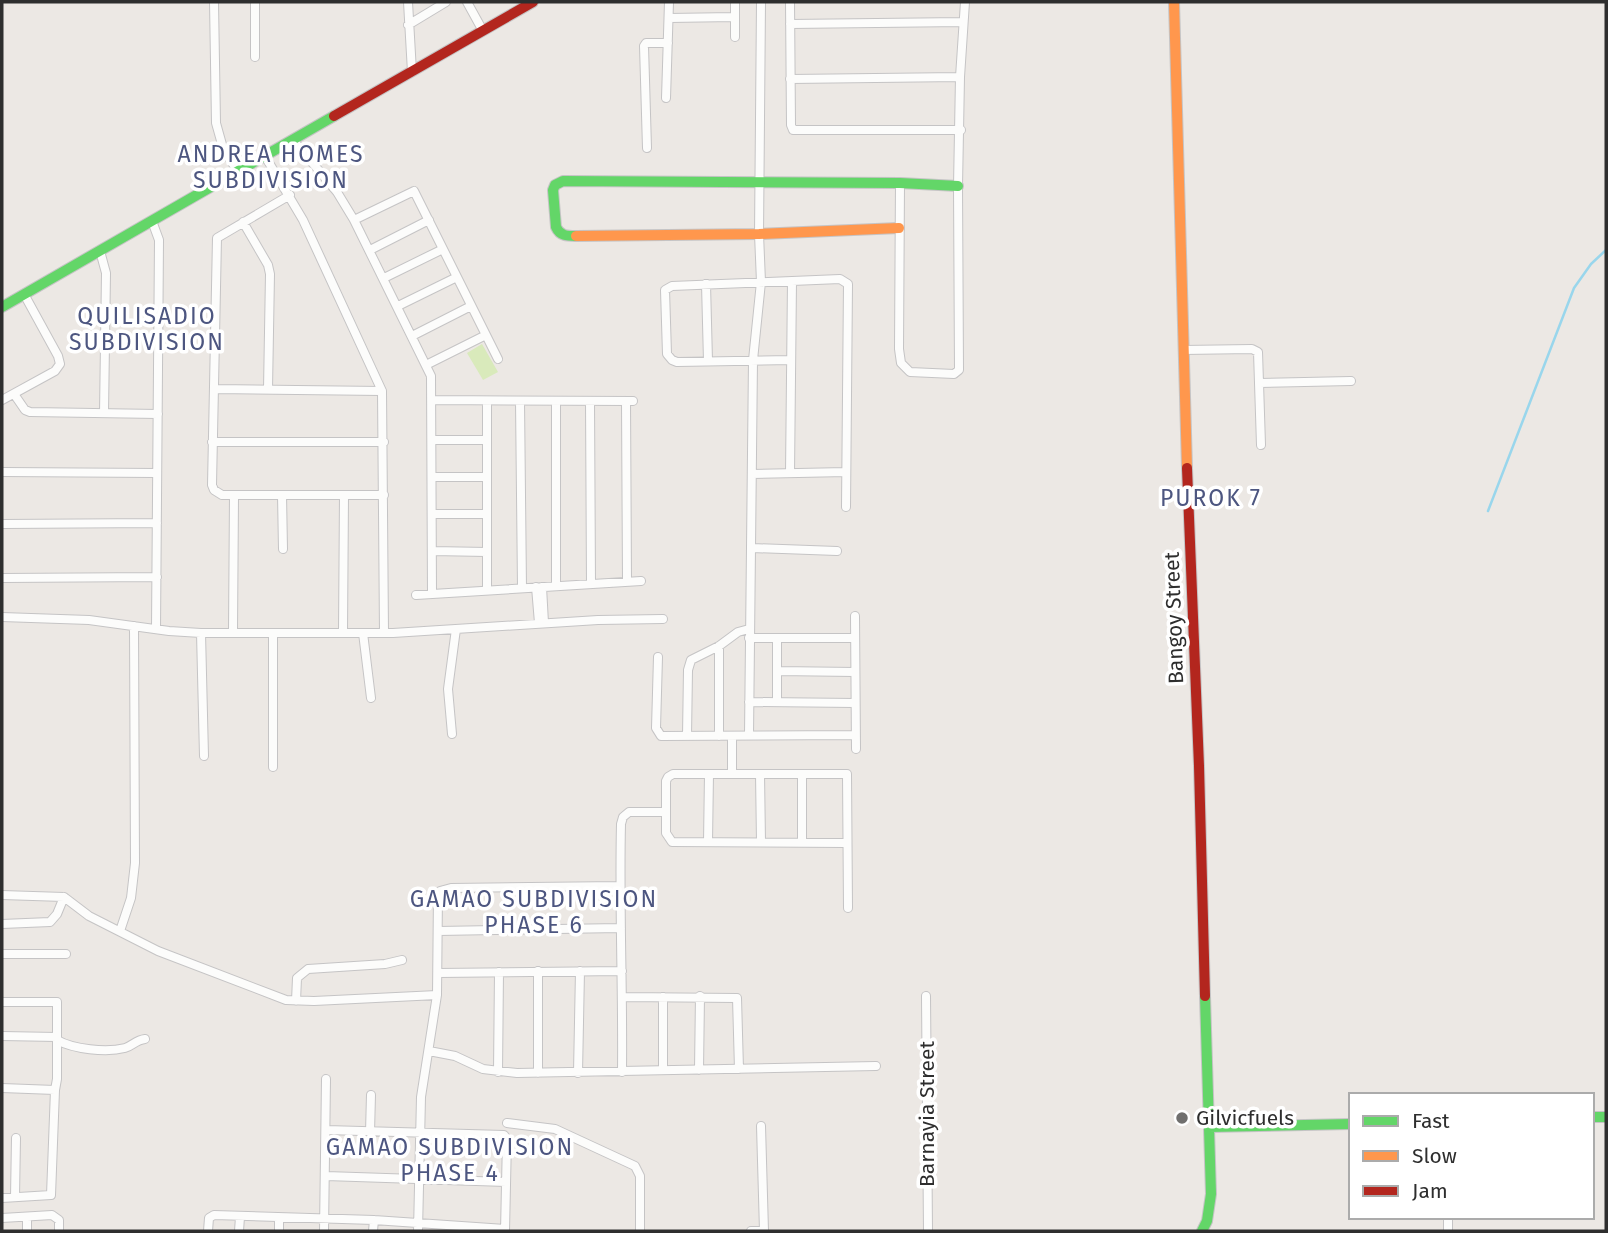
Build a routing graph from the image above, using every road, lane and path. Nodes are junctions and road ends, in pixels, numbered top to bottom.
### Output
1 (214, 2) edge
2 (255, 2) edge
3 (408, 2) edge
4 (446, 2) edge
5 (467, 2) edge
6 (533, 2) edge
7 (669, 2) edge
8 (735, 2) edge
9 (761, 2) edge
10 (790, 2) edge
11 (965, 2) edge
12 (1174, 2) edge
13 (734, 17) junction
14 (669, 18) junction
15 (963, 22) junction
16 (790, 24) junction
17 (408, 25) junction
18 (483, 31) junction
19 (735, 37) dead end
20 (667, 43) junction
21 (255, 57) dead end
22 (412, 72) junction
23 (960, 77) junction
24 (790, 79) junction
25 (666, 98) dead end
26 (961, 130) junction
27 (293, 140) junction
28 (647, 148) dead end
29 (265, 156) junction
30 (238, 172) junction
31 (760, 182) junction
32 (900, 183) junction
33 (958, 186) junction
34 (290, 195) junction
35 (152, 220) junction
36 (354, 220) junction
37 (429, 220) junction
38 (243, 222) junction
39 (900, 228) junction
40 (759, 234) junction
41 (443, 249) junction
42 (370, 250) junction
43 (100, 251) junction
44 (457, 277) junction
45 (384, 278) junction
46 (792, 281) junction
47 (761, 282) junction
48 (706, 284) junction
49 (24, 294) junction
50 (398, 306) junction
51 (471, 306) junction
52 (2, 307) edge
53 (486, 335) junction
54 (412, 336) junction
55 (1183, 350) junction
56 (498, 359) dead end
57 (753, 360) junction
58 (792, 360) junction
59 (708, 361) junction
60 (426, 365) junction
61 (1351, 381) dead end
62 (1259, 383) junction
63 (214, 389) junction
64 (268, 389) junction
65 (382, 391) junction
66 (15, 394) junction
67 (2, 400) edge
68 (432, 400) junction
69 (487, 401) junction
70 (520, 401) junction
71 (556, 401) junction
72 (590, 401) junction
73 (104, 413) junction
74 (158, 414) junction
75 (432, 440) junction
76 (487, 440) junction
77 (212, 442) junction
78 (383, 442) junction
79 (1261, 446) dead end
80 (2, 472) edge
81 (846, 472) junction
82 (157, 473) junction
83 (790, 473) junction
84 (752, 474) junction
85 (432, 477) junction
86 (487, 477) junction
87 (282, 495) junction
88 (344, 495) junction
89 (384, 495) junction
90 (234, 496) junction
91 (846, 507) dead end
92 (432, 514) junction
93 (487, 514) junction
94 (157, 523) junction
95 (2, 524) edge
96 (752, 548) junction
97 (283, 549) dead end
98 (432, 551) junction
99 (837, 551) dead end
100 (487, 552) junction
101 (2, 578) edge
102 (157, 578) junction
103 (641, 581) dead end
104 (626, 582) junction
105 (591, 584) junction
106 (556, 586) junction
107 (539, 587) junction
108 (522, 588) junction
109 (487, 590) junction
110 (432, 594) junction
111 (416, 595) dead end
112 (855, 616) dead end
113 (2, 617) edge
114 (663, 619) dead end
115 (541, 623) junction
116 (134, 626) junction
117 (156, 629) junction
118 (456, 629) junction
119 (201, 633) junction
120 (233, 633) junction
121 (273, 633) junction
122 (343, 633) junction
123 (363, 633) junction
124 (384, 633) junction
125 (749, 634) junction
126 (777, 638) junction
127 (855, 638) junction
128 (719, 646) junction
129 (658, 657) dead end
130 (777, 671) junction
131 (855, 671) junction
132 (371, 698) dead end
133 (749, 702) junction
134 (777, 702) junction
135 (855, 703) junction
136 (452, 734) dead end
137 (856, 735) junction
138 (687, 736) junction
139 (719, 736) junction
140 (732, 736) junction
141 (749, 736) junction
142 (856, 749) dead end
143 (204, 756) dead end
144 (273, 767) dead end
145 (709, 774) junction
146 (732, 774) junction
147 (760, 774) junction
148 (802, 774) junction
149 (665, 812) junction
150 (708, 842) junction
151 (761, 842) junction
152 (802, 842) junction
153 (847, 843) junction
154 (620, 886) junction
155 (2, 895) edge
156 (64, 897) junction
157 (848, 908) dead end
158 (2, 924) edge
159 (621, 928) junction
160 (120, 931) junction
161 (438, 931) junction
162 (2, 954) edge
163 (66, 954) dead end
164 (402, 960) dead end
165 (538, 971) junction
166 (580, 971) junction
167 (622, 971) junction
168 (499, 972) junction
169 (438, 973) junction
170 (437, 995) junction
171 (700, 996) junction
172 (926, 996) dead end
173 (623, 997) junction
174 (663, 997) junction
175 (296, 1001) junction
176 (2, 1002) edge
177 (2, 1036) edge
178 (57, 1039) junction
179 (145, 1039) dead end
180 (429, 1051) junction
181 (876, 1066) dead end
182 (739, 1069) junction
183 (663, 1070) junction
184 (699, 1070) junction
185 (498, 1072) junction
186 (622, 1072) junction
187 (538, 1073) junction
188 (578, 1073) junction
189 (326, 1079) dead end
190 (2, 1088) edge
191 (55, 1090) junction
192 (371, 1095) dead end
193 (508, 1123) dead end
194 (1349, 1124) edge
195 (761, 1126) dead end
196 (1209, 1127) junction
197 (326, 1130) junction
198 (370, 1132) junction
199 (419, 1132) junction
200 (16, 1138) dead end
201 (326, 1176) junction
202 (418, 1178) junction
203 (506, 1182) junction
204 (15, 1197) junction
205 (2, 1198) edge
206 (27, 1217) junction
207 (240, 1217) junction
208 (2, 1218) edge
209 (279, 1218) junction
210 (325, 1219) junction
211 (374, 1220) junction
212 (418, 1228) edge
213 (505, 1230) edge
214 (27, 1231) edge
215 (59, 1231) edge
216 (208, 1231) edge
217 (239, 1231) edge
218 (279, 1231) edge
219 (324, 1231) edge
220 (373, 1231) edge
221 (640, 1231) edge
222 (751, 1231) edge
223 (764, 1231) edge
224 (928, 1231) edge
225 (1202, 1231) edge

1 - 30 street
2 - 21 street
3 - 17 street
4 - 17 street
5 - 18 street
6 - 18 main road
7 - 14 street
8 - 13 street
9 - 31 street
10 - 16 street
11 - 15 street
12 - 55 main road, Bangoy Street
13 - 14 street
13 - 19 street
14 - 20 street
15 - 16 street
15 - 23 street
16 - 24 street
17 - 22 street
18 - 22 main road
20 - 25 street
20 - 28 street
22 - 27 main road
23 - 24 street
23 - 26 street
24 - 26 street
26 - 33 street
27 - 29 main road
27 - 36 street
29 - 30 main road
29 - 34 street
30 - 35 main road
31 - 32 main road
31 - 40 street
31 - 40 main road
32 - 33 main road
32 - 39 street
33 - 39 street
34 - 38 street
34 - 65 street
35 - 43 main road
35 - 74 street
36 - 37 street
36 - 42 street
37 - 41 street
37 - 42 street
38 - 63 street
38 - 64 street
39 - 40 main road
40 - 47 street
41 - 44 street
41 - 45 street
42 - 45 street
43 - 49 main road
43 - 73 street
44 - 50 street
44 - 51 street
45 - 50 street
46 - 47 street
46 - 58 street
46 - 81 street
47 - 48 street
47 - 57 street
48 - 59 street
48 - 59 street
49 - 52 main road
49 - 66 street
50 - 54 street
51 - 53 street
51 - 54 street
53 - 56 street
53 - 60 street
54 - 60 street
55 - 62 street
55 - 196 main road, Bangoy Street
57 - 58 street
57 - 59 street
57 - 84 street
58 - 83 street
60 - 68 street
61 - 62 street
62 - 79 street
63 - 64 street
63 - 77 street
64 - 65 street
65 - 78 street
66 - 67 street
66 - 73 street
68 - 69 street
68 - 75 street
69 - 70 street
69 - 76 street
70 - 71 street
70 - 108 street
71 - 72 street
71 - 106 street
72 - 104 street
72 - 105 street
73 - 74 street
74 - 82 street
75 - 76 street
75 - 85 street
76 - 86 street
77 - 78 street
77 - 90 street
78 - 89 street
80 - 82 street
81 - 83 street
81 - 91 street
82 - 94 street
83 - 84 street
84 - 96 street
85 - 86 street
85 - 92 street
86 - 93 street
87 - 88 street
87 - 90 street
87 - 97 street
88 - 89 street
88 - 122 street
89 - 124 street
90 - 120 street
92 - 93 street
92 - 98 street
93 - 100 street
94 - 95 street
94 - 102 street
96 - 99 street
96 - 125 street
98 - 100 street
98 - 110 street
100 - 109 street
101 - 102 street
102 - 117 street
103 - 104 street
104 - 105 street
105 - 106 street
106 - 107 street
107 - 108 street
107 - 115 street
108 - 109 street
109 - 110 street
110 - 111 street
112 - 127 street
113 - 116 street
114 - 115 street
115 - 118 street
116 - 117 street
116 - 160 street
117 - 119 street
118 - 124 street
118 - 136 street
119 - 120 street
119 - 143 street
120 - 121 street
121 - 122 street
121 - 144 street
122 - 123 street
123 - 124 street
123 - 132 street
125 - 126 street
125 - 128 street
125 - 133 street
126 - 127 street
126 - 130 street
127 - 131 street
128 - 138 street
128 - 139 street
129 - 138 street
130 - 131 street
130 - 134 street
131 - 135 street
133 - 134 street
133 - 141 street
134 - 135 street
135 - 137 street
137 - 141 street
137 - 142 street
138 - 139 street
139 - 140 street
140 - 141 street
140 - 146 street
145 - 146 street
145 - 149 street
145 - 150 street
146 - 147 street
147 - 148 street
147 - 151 street
148 - 152 street
148 - 153 street
149 - 150 street
149 - 154 street
150 - 151 street
151 - 152 street
152 - 153 street
153 - 157 street
154 - 159 street
154 - 161 street
155 - 156 street
156 - 158 street
156 - 160 street
159 - 161 street
159 - 167 street
160 - 175 street
161 - 169 street
162 - 163 street
164 - 175 street
165 - 166 street
165 - 168 street
165 - 187 street
166 - 167 street
166 - 188 street
167 - 173 street
168 - 169 street
168 - 185 street
169 - 170 street
170 - 175 street
170 - 180 street
171 - 174 street
171 - 182 street
171 - 184 street
172 - 224 street, Barnayia Street
173 - 174 street
173 - 186 street
174 - 183 street
176 - 178 street
177 - 178 street
178 - 179 street
178 - 191 street
180 - 185 street
180 - 199 street
181 - 182 street
182 - 184 street
183 - 184 street
183 - 186 street
185 - 187 street
186 - 188 street
187 - 188 street
189 - 197 street
190 - 191 street
191 - 204 street
192 - 198 street
193 - 221 street
194 - 196 main road
195 - 223 street
196 - 225 main road, Bangoy Street
197 - 198 street
197 - 201 street
198 - 199 street
199 - 202 street
199 - 203 street
200 - 204 street
201 - 202 street
201 - 210 street
202 - 203 street
202 - 212 street
203 - 213 street
204 - 205 street
206 - 208 street
206 - 214 street
206 - 215 street
207 - 209 street
207 - 216 street
207 - 217 street
209 - 210 street
209 - 218 street
210 - 211 street
210 - 219 street
211 - 212 street
211 - 220 street
212 - 213 street
222 - 223 street

